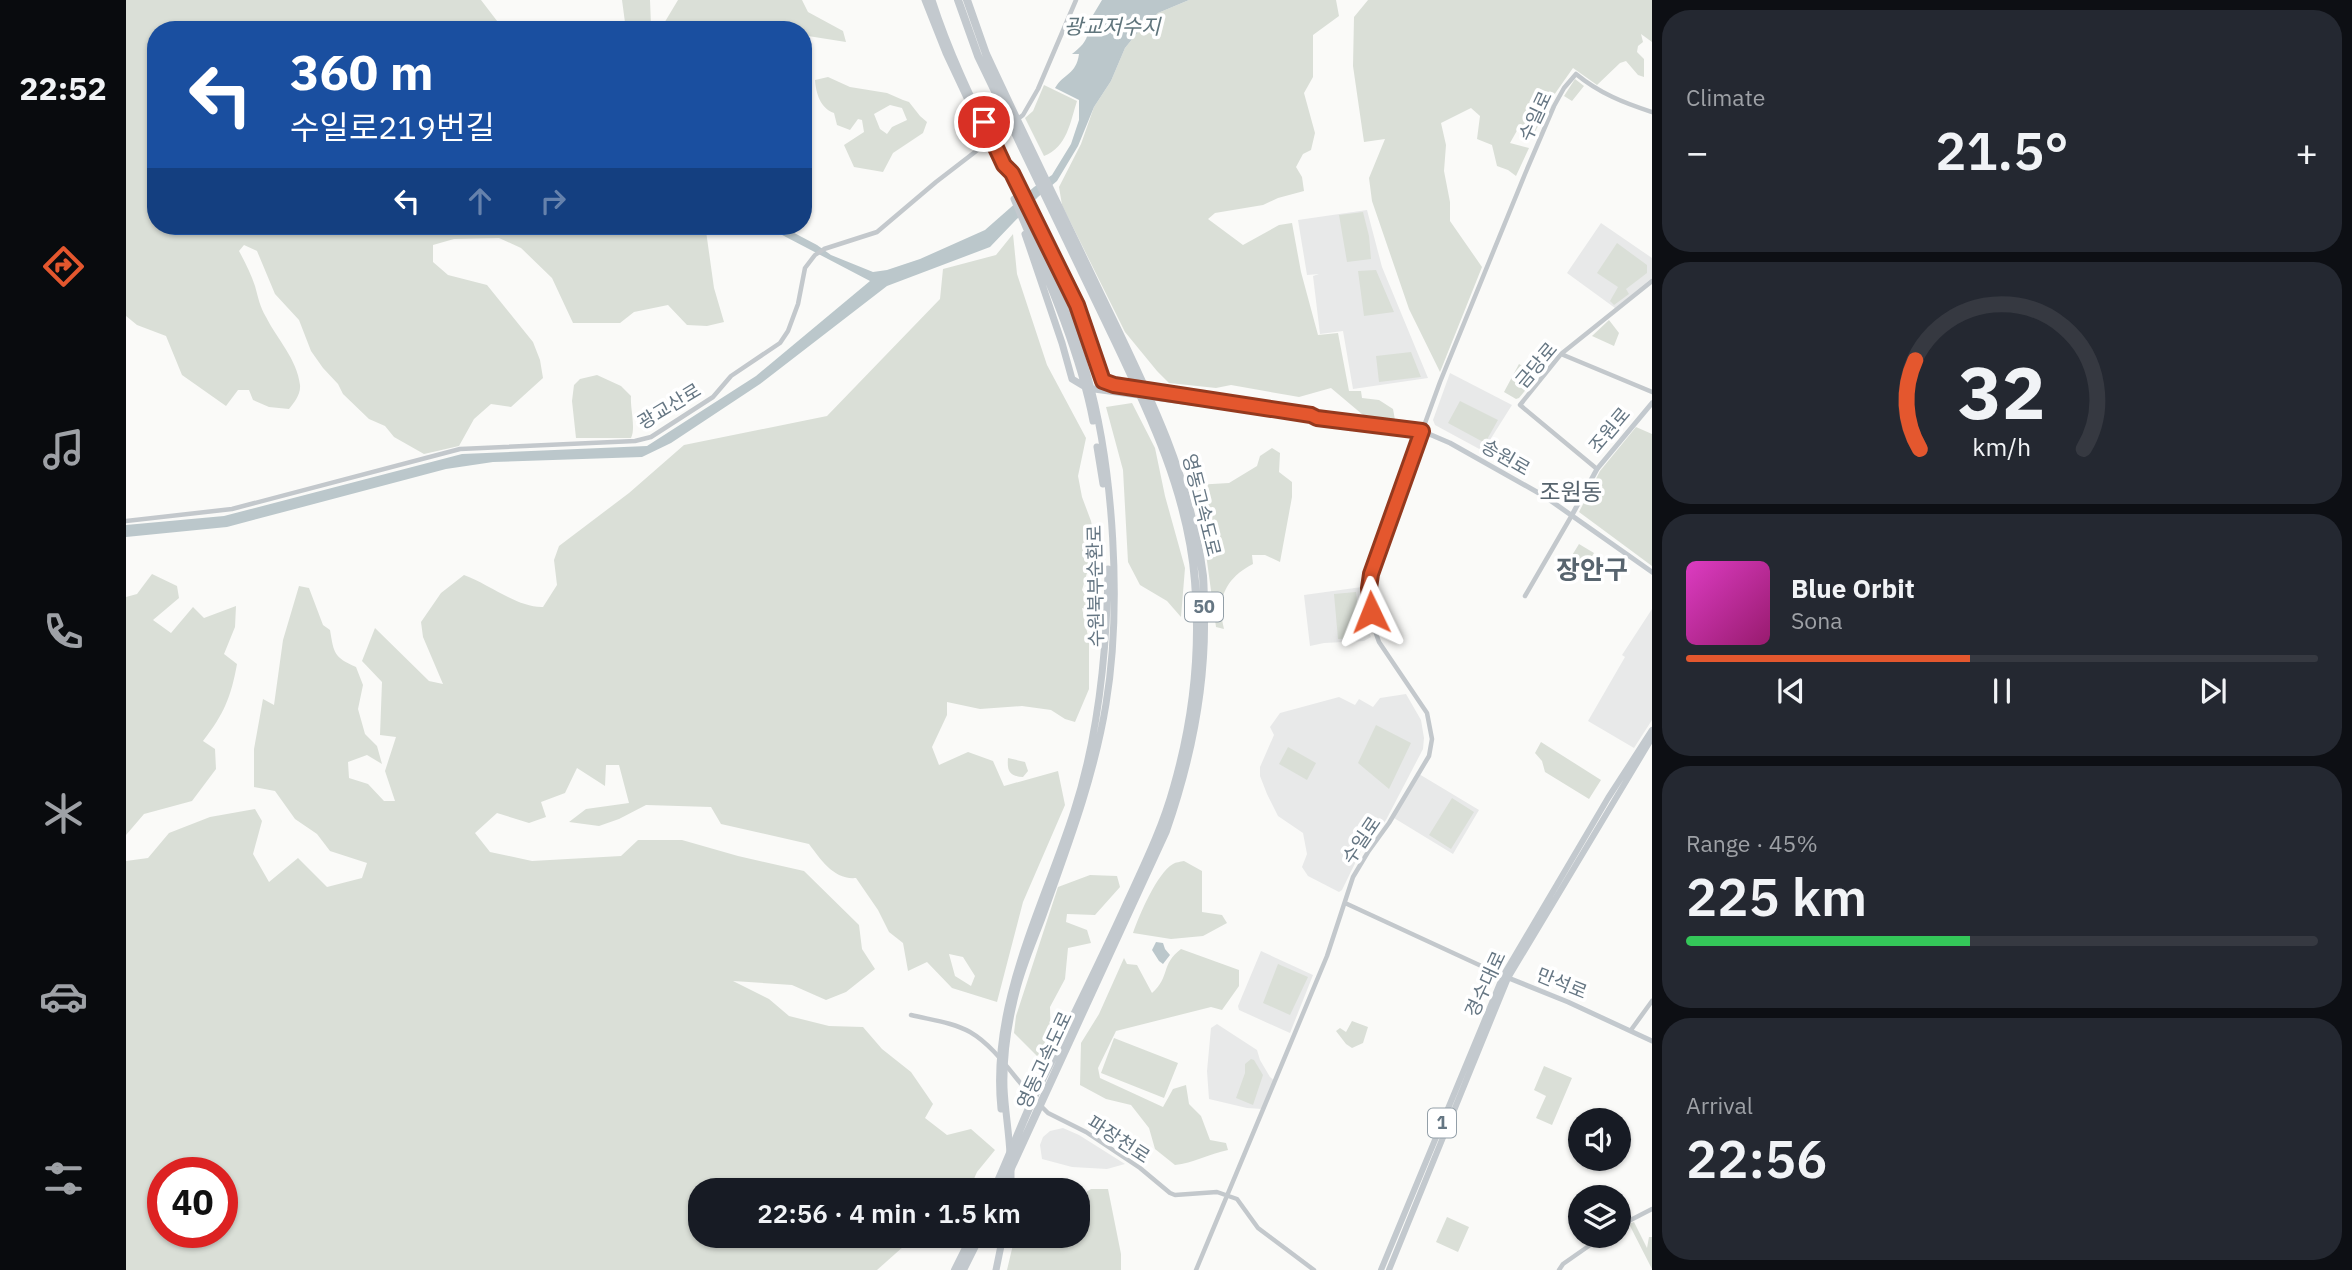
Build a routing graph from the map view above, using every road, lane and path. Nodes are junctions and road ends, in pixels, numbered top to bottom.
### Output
1 (925, 0) edge
2 (932, 0) edge
3 (958, 0) edge
4 (967, 0) edge
5 (1076, 0) edge
6 (999, 92) junction
7 (1652, 112) edge
8 (981, 123) junction
9 (1026, 218) junction
10 (1652, 281) edge
11 (1561, 354) junction
12 (1652, 392) edge
13 (1652, 403) edge
14 (1317, 418) junction
15 (1422, 431) junction
16 (1597, 469) junction
17 (1572, 515) junction
18 (126, 521) edge
19 (1652, 572) edge
20 (1525, 596) dead end
21 (1652, 724) edge
22 (1652, 730) edge
23 (1652, 738) edge
24 (1652, 747) edge
25 (1634, 762) junction
26 (1595, 821) junction
27 (1593, 836) junction
28 (1345, 903) junction
29 (1516, 959) junction
30 (1506, 977) junction
31 (1495, 994) junction
32 (1652, 1001) edge
33 (1496, 1004) junction
34 (911, 1016) dead end
35 (1631, 1030) junction
36 (1652, 1041) edge
37 (1030, 1115) junction
38 (1000, 1178) edge
39 (1006, 1178) edge
40 (1008, 1178) edge
41 (1228, 1194) junction
42 (1652, 1209) edge
43 (1631, 1220) edge
44 (966, 1248) edge
45 (974, 1248) edge
46 (1002, 1248) edge
47 (1586, 1248) edge
48 (955, 1270) edge
49 (963, 1270) edge
50 (998, 1270) edge
51 (1196, 1270) edge
52 (1314, 1270) edge
53 (1381, 1270) edge
54 (1389, 1270) edge
55 (1559, 1270) edge

1 - 8 highway, 수원북부순환로
2 - 8 highway, 수원북부순환로
3 - 6 highway, 영동고속도로 / 50
4 - 6 highway, 영동고속도로 / 50
5 - 18 street, 광교산로
6 - 37 highway, 영동고속도로 / 50
7 - 15 street, 수일로
8 - 9 highway, 수원북부순환로
8 - 9 highway, 수원북부순환로
9 - 14 highway
9 - 14 highway
9 - 40 highway, 수원북부순환로
10 - 11 street, 금당로
11 - 12 street
11 - 16 street, 금당로
13 - 16 main road, 조원로
14 - 15 main road, 송원로
15 - 17 main road, 송원로
15 - 28 street, 수일로
16 - 17 main road, 조원로
17 - 19 main road, 송원로
17 - 20 street
21 - 25 main road
22 - 25 main road, 경수대로 / 1
23 - 25 main road, 경수대로 / 1
24 - 25 main road
25 - 26 main road, 경수대로 / 1
25 - 27 main road, 경수대로 / 1
26 - 27 main road
26 - 29 main road, 경수대로 / 1
27 - 29 main road, 경수대로 / 1
28 - 30 street, 만석로
28 - 41 street, 수일로
29 - 30 main road, 경수대로 / 1
30 - 31 main road, 경수대로 / 1
30 - 33 main road, 경수대로 / 1
30 - 35 main road, 만석로
31 - 33 main road
31 - 53 main road, 경수대로 / 1
32 - 35 street
33 - 54 main road, 경수대로 / 1
34 - 41 street, 파장천로
35 - 36 main road, 만석로
37 - 38 highway, 영동고속도로 / 50
37 - 39 highway, 영동고속도로 / 50
41 - 51 street, 수일로
41 - 52 street
42 - 43 street
44 - 48 highway
45 - 49 highway
46 - 50 highway
47 - 55 street

